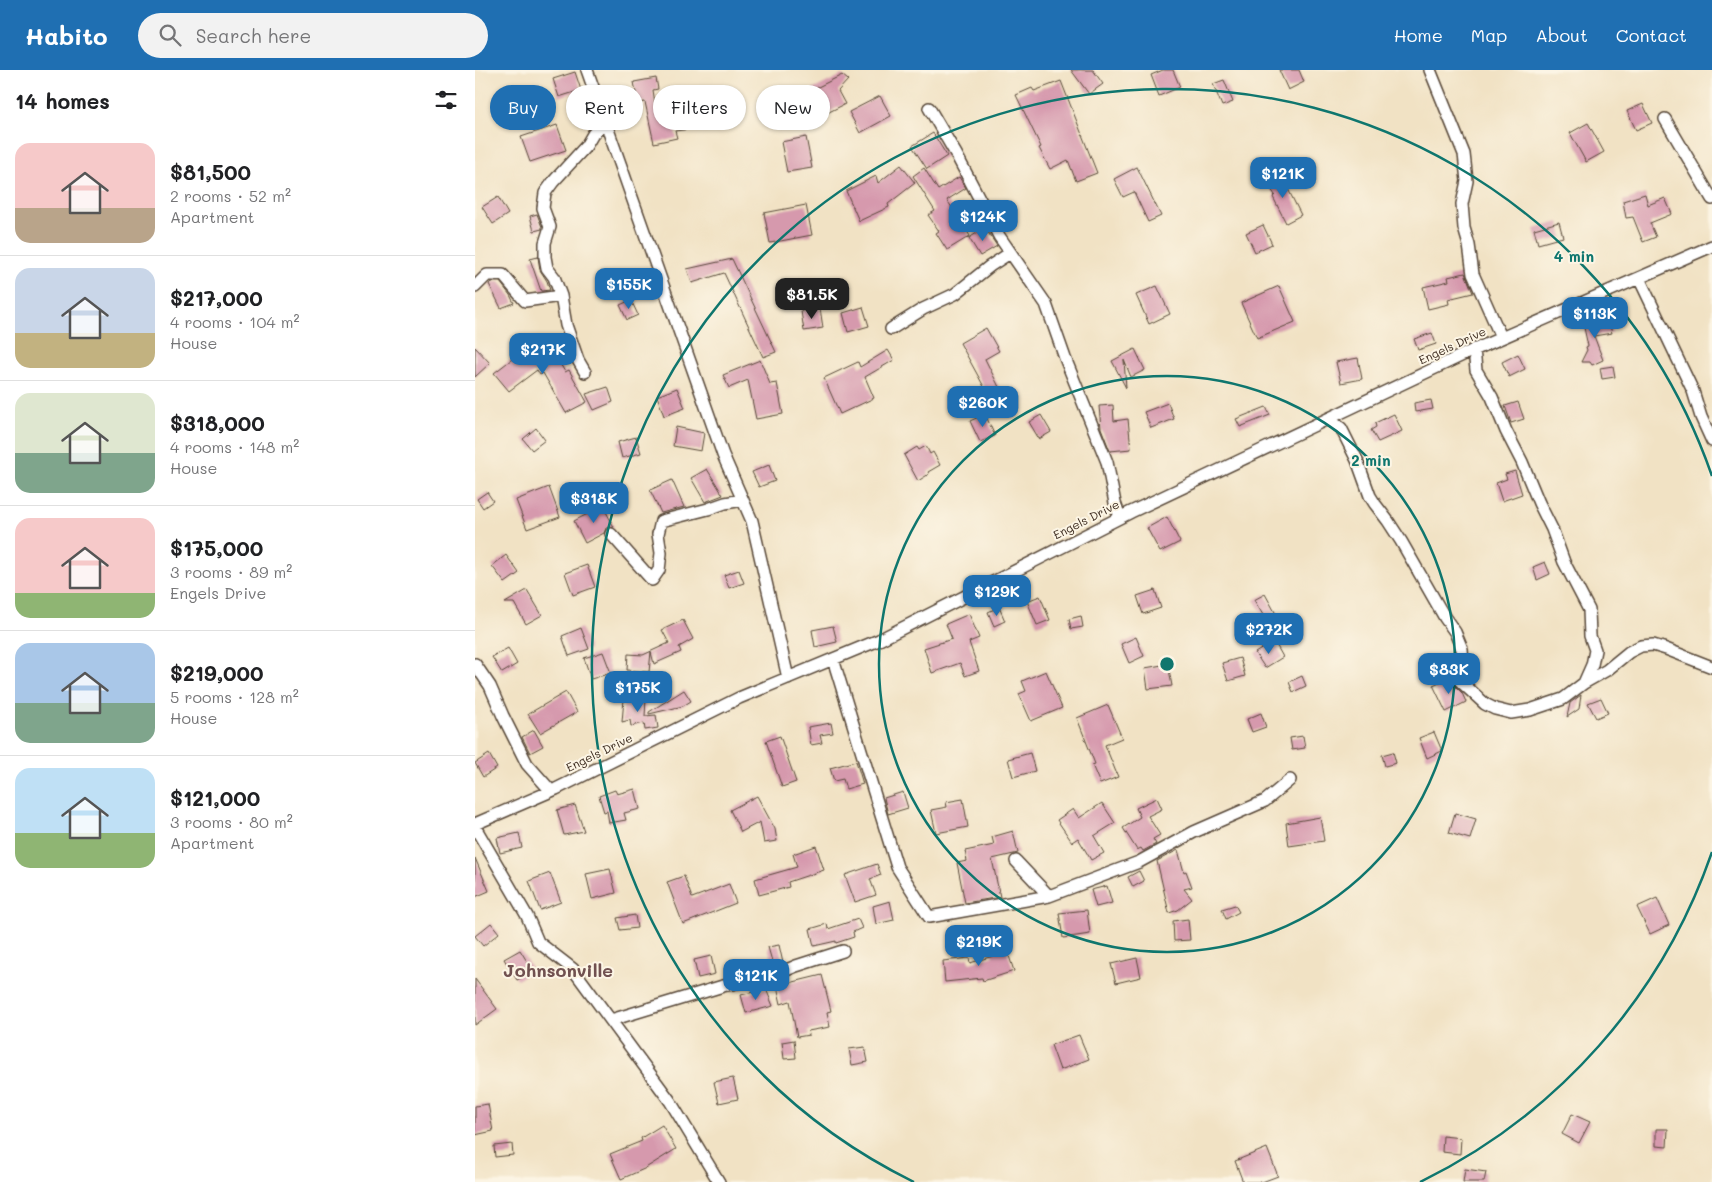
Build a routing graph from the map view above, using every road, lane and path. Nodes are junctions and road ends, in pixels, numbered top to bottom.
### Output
1 (587, 70) edge
2 (1430, 70) edge
3 (592, 85) edge
4 (929, 108) dead end
5 (1665, 119) dead end
6 (597, 130) edge
7 (609, 130) edge
8 (1712, 199) edge
9 (1712, 246) edge
10 (1010, 253) junction
11 (1639, 278) junction
12 (475, 287) edge
13 (561, 296) junction
14 (891, 329) dead end
15 (1501, 337) junction
16 (1474, 349) junction
17 (585, 372) dead end
18 (1328, 418) junction
19 (1712, 441) edge
20 (743, 500) junction
21 (1120, 518) junction
22 (611, 534) dead end
23 (833, 659) junction
24 (475, 664) edge
25 (1712, 667) edge
26 (788, 678) junction
27 (1584, 683) junction
28 (1290, 780) dead end
29 (551, 791) junction
30 (475, 826) edge
31 (1016, 861) dead end
32 (1049, 896) junction
33 (843, 950) dead end
34 (611, 1020) junction
35 (719, 1182) edge

1 - 3 street
2 - 15 street
4 - 10 street
5 - 8 street
6 - 13 street
7 - 20 street
9 - 11 street, Engels Drive
10 - 14 street
10 - 21 street
11 - 15 street, Engels Drive
11 - 19 street
12 - 13 street
13 - 17 street
15 - 16 street, Engels Drive
16 - 18 street, Engels Drive
16 - 27 street
18 - 21 street, Engels Drive
18 - 27 street
20 - 22 street
20 - 26 street
21 - 23 street, Engels Drive
23 - 26 street, Engels Drive
23 - 32 street
24 - 29 street
25 - 27 street
26 - 29 street, Engels Drive
28 - 32 street
29 - 30 street, Engels Drive
30 - 34 street
31 - 32 street
33 - 34 street
34 - 35 street

